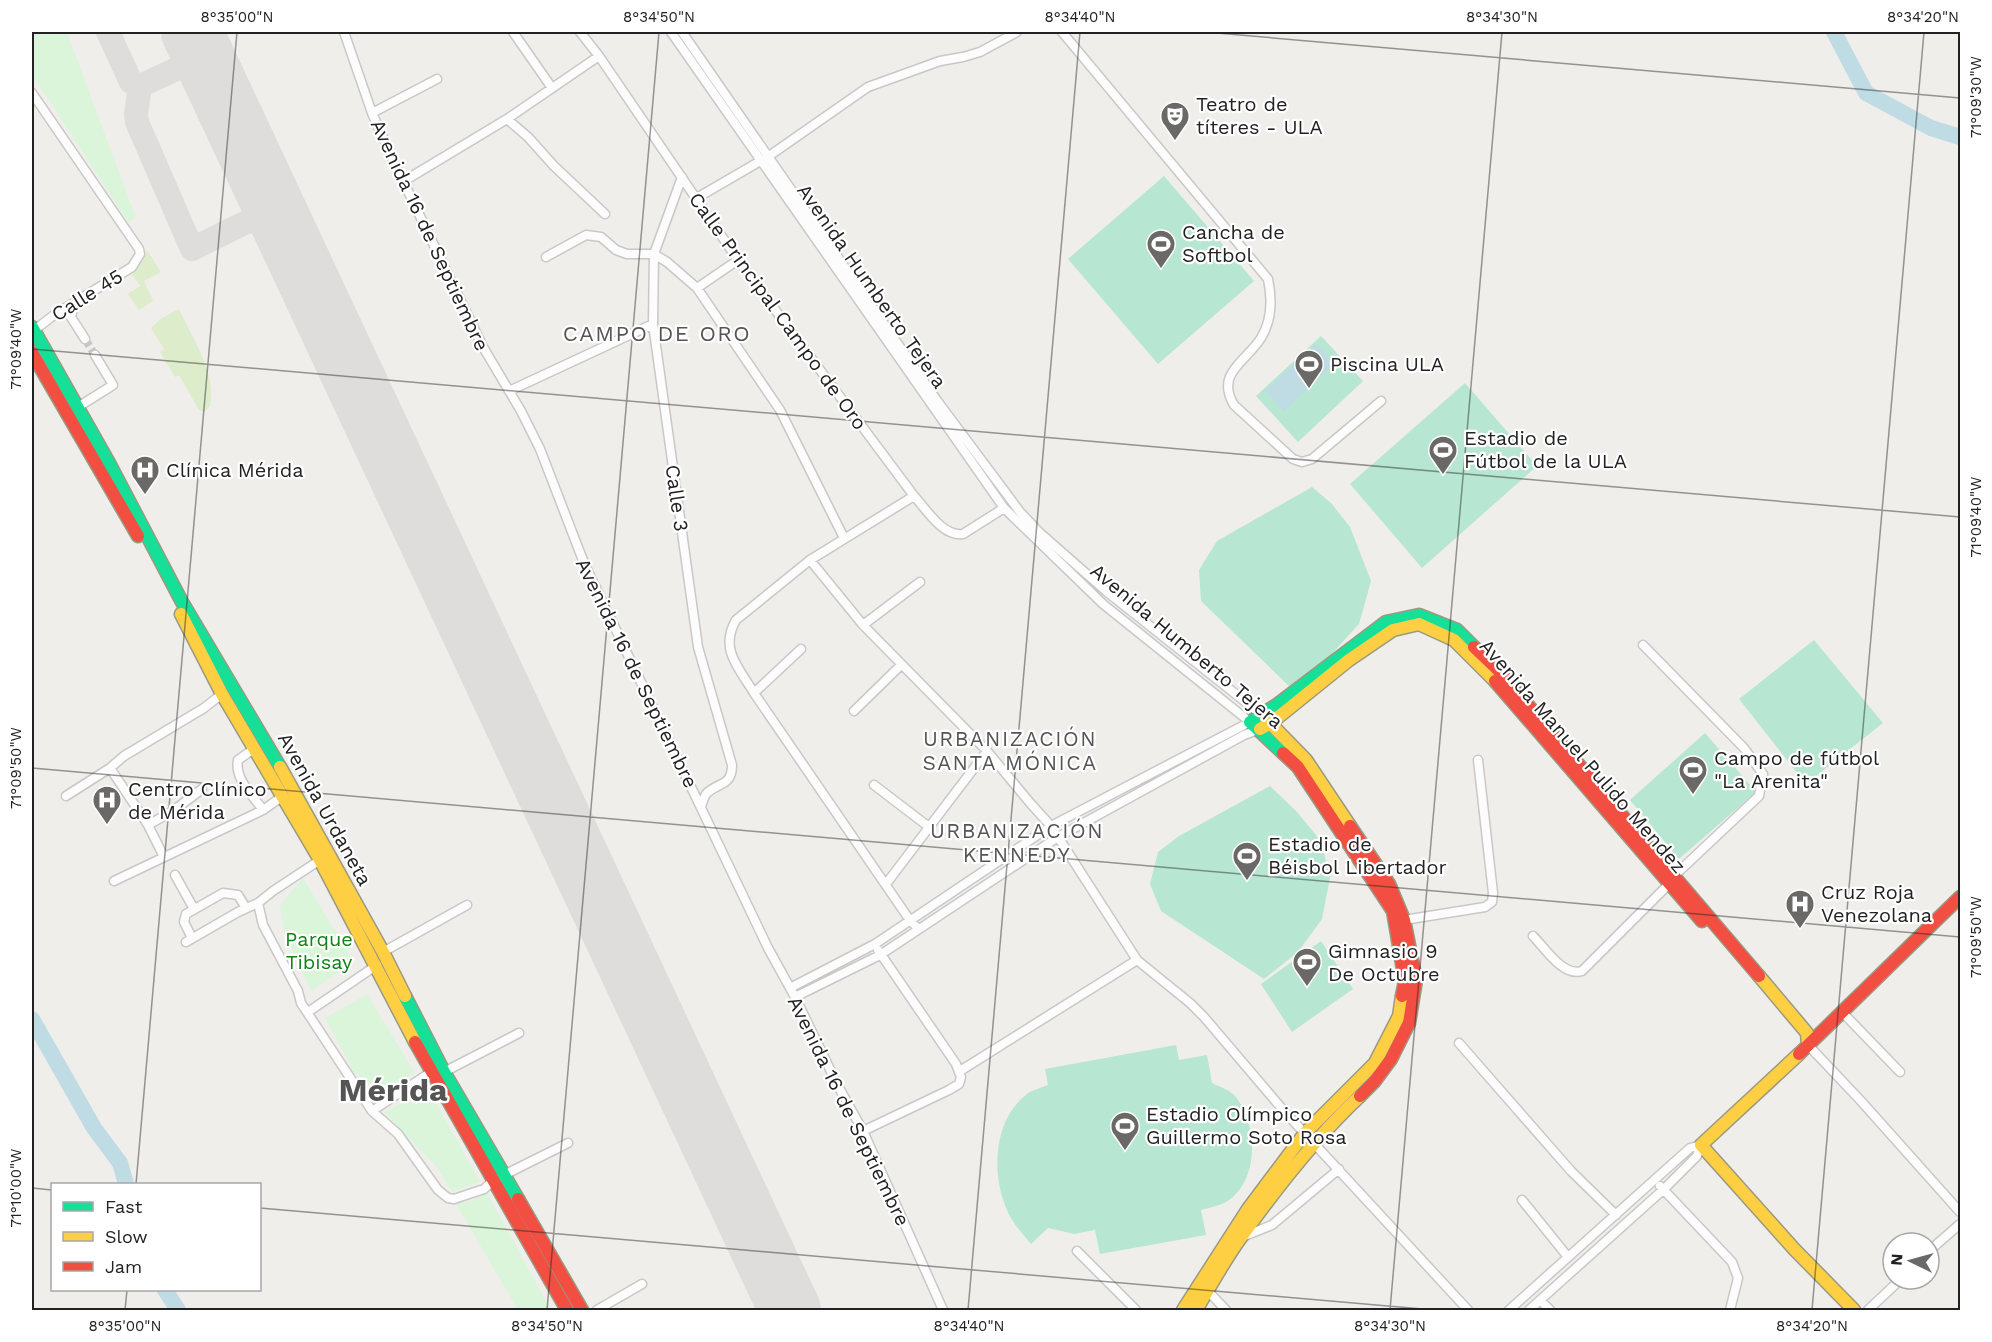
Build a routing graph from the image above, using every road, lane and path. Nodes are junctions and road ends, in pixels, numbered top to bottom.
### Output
1 (344, 32) edge
2 (513, 32) edge
3 (580, 32) edge
4 (671, 32) edge
5 (682, 32) edge
6 (1062, 32) edge
7 (1014, 33) edge
8 (599, 56) junction
9 (437, 79) dead end
10 (552, 88) junction
11 (32, 93) edge
12 (372, 113) junction
13 (507, 119) junction
14 (769, 156) junction
15 (761, 161) junction
16 (682, 177) junction
17 (404, 181) junction
18 (695, 199) junction
19 (605, 214) dead end
20 (654, 254) junction
21 (546, 257) dead end
22 (738, 260) junction
23 (697, 288) junction
24 (74, 303) junction
25 (653, 324) junction
26 (32, 330) edge
27 (85, 339) tunnel mouth
28 (32, 353) edge
29 (95, 355) tunnel mouth
30 (508, 390) junction
31 (1381, 401) dead end
32 (78, 407) junction
33 (914, 496) junction
34 (1004, 508) junction
35 (844, 538) junction
36 (810, 560) junction
37 (920, 582) dead end
38 (863, 625) junction
39 (1643, 645) dead end
40 (801, 650) dead end
41 (901, 665) junction
42 (754, 693) junction
43 (222, 694) junction
44 (854, 711) dead end
45 (1261, 722) junction
46 (255, 748) junction
47 (987, 751) junction
48 (1478, 760) dead end
49 (110, 768) junction
50 (874, 784) dead end
51 (202, 789) dead end
52 (66, 796) dead end
53 (283, 796) junction
54 (701, 806) junction
55 (263, 810) junction
56 (147, 825) junction
57 (1051, 826) junction
58 (929, 827) junction
59 (1058, 837) junction
60 (164, 857) junction
61 (320, 860) junction
62 (175, 875) dead end
63 (1672, 880) junction
64 (114, 881) dead end
65 (886, 884) junction
66 (1960, 897) edge
67 (258, 903) junction
68 (466, 905) dead end
69 (246, 908) junction
70 (194, 909) junction
71 (1404, 920) junction
72 (912, 921) junction
73 (918, 929) junction
74 (1533, 936) dead end
75 (875, 944) junction
76 (383, 951) junction
77 (880, 955) junction
78 (1137, 960) junction
79 (377, 966) junction
80 (790, 988) junction
81 (795, 997) junction
82 (308, 1012) junction
83 (1843, 1013) junction
84 (519, 1033) dead end
85 (1459, 1043) dead end
86 (1808, 1045) junction
87 (960, 1071) junction
88 (438, 1072) junction
89 (1900, 1072) dead end
90 (372, 1111) junction
91 (863, 1131) junction
92 (1305, 1133) junction
93 (1315, 1142) junction
94 (568, 1143) dead end
95 (1701, 1145) junction
96 (1339, 1169) junction
97 (499, 1178) junction
98 (1656, 1180) junction
99 (1664, 1190) junction
100 (1522, 1200) dead end
101 (1960, 1212) edge
102 (1616, 1215) junction
103 (1960, 1224) edge
104 (1242, 1237) junction
105 (1941, 1241) edge
106 (1077, 1251) dead end
107 (1568, 1257) junction
108 (642, 1284) dead end
109 (1204, 1288) junction
110 (1889, 1291) edge
111 (1540, 1300) junction
112 (567, 1311) edge
113 (582, 1311) edge
114 (597, 1311) edge
115 (943, 1311) edge
116 (1136, 1311) edge
117 (1183, 1311) edge
118 (1196, 1311) edge
119 (1226, 1311) edge
120 (1468, 1311) edge
121 (1509, 1311) edge
122 (1529, 1311) edge
123 (1550, 1311) edge
124 (1730, 1311) edge
125 (1854, 1311) edge
126 (1868, 1311) edge

1 - 12 street, Avenida 16 de Septiembre
2 - 10 street
3 - 8 street, Calle Principal Campo de Oro
4 - 15 street, Avenida Humberto Tejera
5 - 14 street, Avenida Humberto Tejera
6 - 31 street
7 - 14 street
8 - 10 street
8 - 16 street, Calle Principal Campo de Oro
9 - 12 street
10 - 13 street
11 - 24 street, Calle 45
12 - 17 street, Avenida 16 de Septiembre
13 - 17 street
13 - 19 street
14 - 15 street
14 - 45 street, Avenida Humberto Tejera
15 - 18 street
15 - 34 street, Avenida Humberto Tejera
16 - 18 street, Calle Principal Campo de Oro
16 - 20 street, Calle 3
17 - 30 street, Avenida 16 de Septiembre
18 - 22 street, Calle Principal Campo de Oro
20 - 21 street
20 - 23 street
20 - 25 street, Calle 3
22 - 23 street
22 - 33 street, Calle Principal Campo de Oro
23 - 35 street
24 - 26 street, Calle 45
24 - 27 street
25 - 30 street
25 - 54 street, Calle 3
26 - 32 street, Avenida Urdaneta
28 - 43 street, Avenida Urdaneta
29 - 32 street
30 - 54 street, Avenida 16 de Septiembre
32 - 76 street, Avenida Urdaneta
33 - 34 street, Calle Principal Campo de Oro
33 - 35 street
34 - 45 street, Avenida Humberto Tejera
35 - 36 street
36 - 38 street
36 - 42 street
37 - 38 street
38 - 41 street
39 - 63 street
40 - 42 street
41 - 44 street
41 - 47 street
42 - 65 street
43 - 46 street, Avenida Urdaneta
43 - 49 street
45 - 57 street
45 - 59 street, Avenida Manuel Pulido Mendez
45 - 63 street, Avenida Manuel Pulido Mendez
45 - 71 street, Avenida Humberto Tejera
45 - 92 street, Avenida Humberto Tejera
46 - 53 street, Avenida Urdaneta
46 - 55 street
47 - 57 street
47 - 58 street
48 - 71 street
49 - 52 street
49 - 56 street
50 - 58 street
51 - 56 street
53 - 55 street
53 - 61 street, Avenida Urdaneta
54 - 80 street, Avenida 16 de Septiembre
55 - 60 street
56 - 60 street
57 - 59 street
57 - 72 street
58 - 65 street
59 - 73 street, Avenida Manuel Pulido Mendez
59 - 78 street
60 - 64 street
61 - 67 street
61 - 79 street, Avenida Urdaneta
62 - 70 street
63 - 74 street
63 - 86 street, Avenida Manuel Pulido Mendez
65 - 72 street
66 - 83 street
67 - 69 street
67 - 82 street
68 - 76 street
69 - 70 street
69 - 70 street
71 - 93 street, Avenida Humberto Tejera
72 - 73 street
72 - 75 street
73 - 77 street, Avenida Manuel Pulido Mendez
75 - 77 street
75 - 80 street
76 - 88 street, Avenida Urdaneta
77 - 81 street, Avenida Manuel Pulido Mendez
77 - 87 street
78 - 87 street
78 - 92 street
79 - 82 street
79 - 88 street, Avenida Urdaneta
80 - 81 street, Avenida 16 de Septiembre
81 - 91 street, Avenida 16 de Septiembre
82 - 90 street
83 - 86 street
83 - 89 street
84 - 88 street
85 - 102 street
86 - 95 street
86 - 101 street
87 - 91 street
88 - 90 street
88 - 97 street, Avenida Urdaneta
90 - 97 street
91 - 115 street, Avenida 16 de Septiembre
92 - 93 street
92 - 109 street, Avenida Humberto Tejera
93 - 96 street
93 - 104 street, Avenida Humberto Tejera
94 - 97 street
95 - 98 street
95 - 99 street
95 - 125 street
96 - 104 street
96 - 120 street
97 - 112 street, Avenida Urdaneta
97 - 113 street, Avenida Urdaneta
98 - 99 street
98 - 102 street
99 - 111 street
99 - 124 street
100 - 107 street
102 - 107 street
103 - 105 street
104 - 109 street, Avenida Humberto Tejera
106 - 116 street
107 - 121 street
108 - 114 street
109 - 117 street, Avenida Humberto Tejera
109 - 118 street, Avenida Humberto Tejera
109 - 119 street
110 - 126 street
111 - 122 street
111 - 123 street

